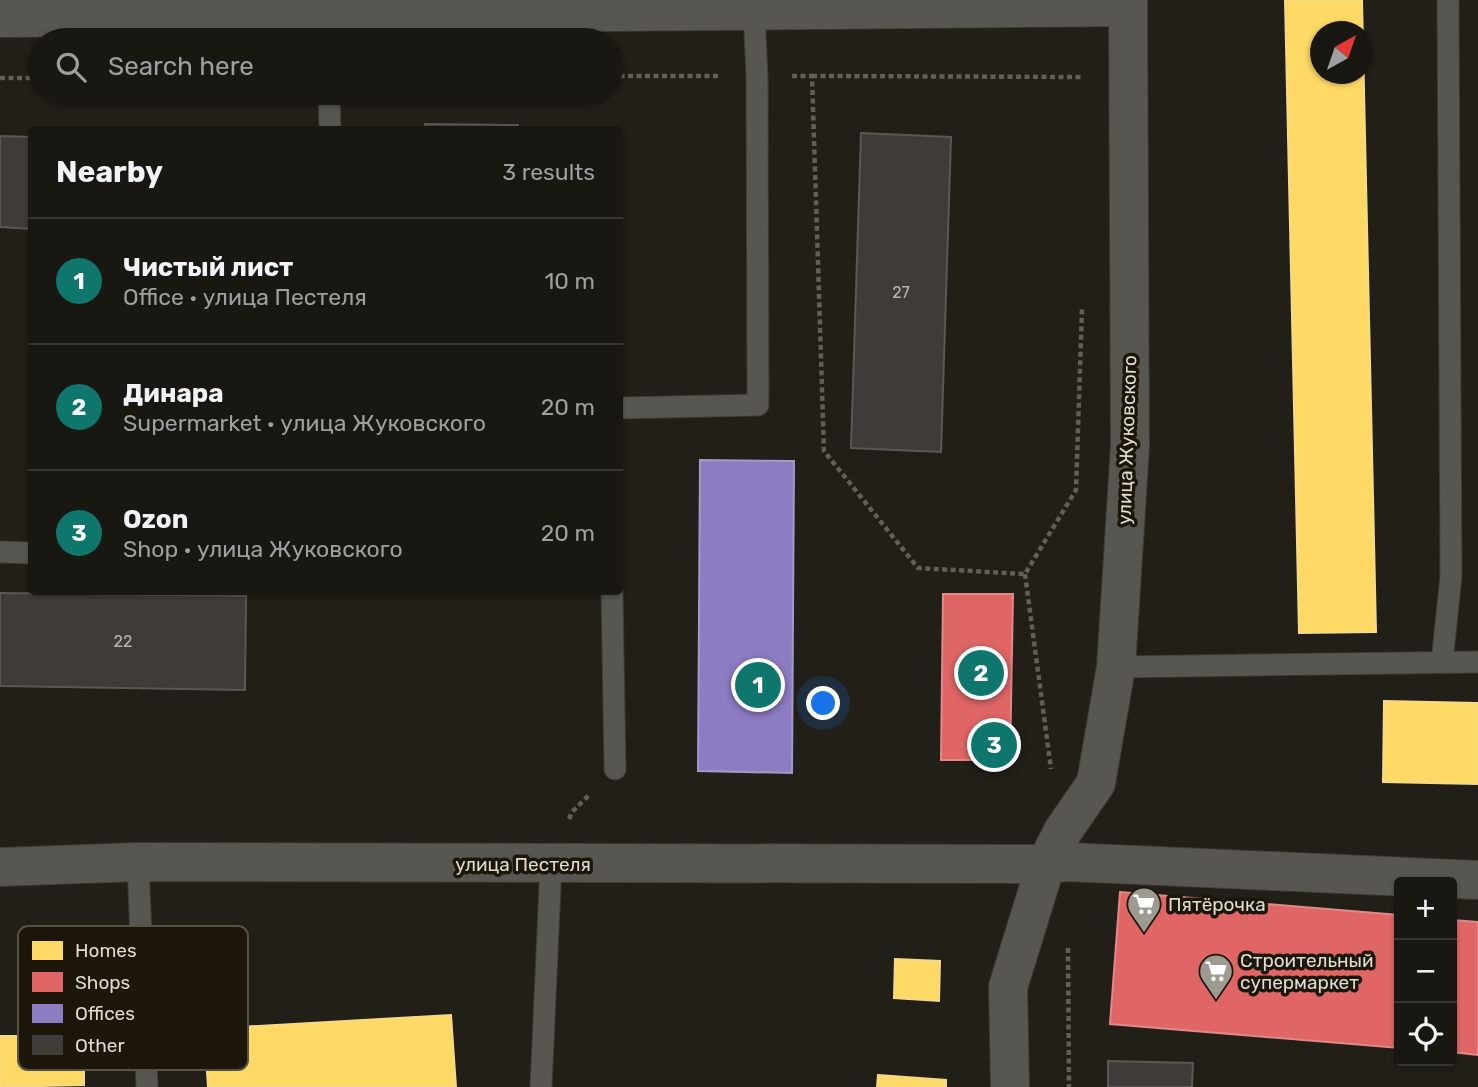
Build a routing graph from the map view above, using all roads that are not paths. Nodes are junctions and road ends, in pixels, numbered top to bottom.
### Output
1 (1448, 0) edge
2 (1128, 4) edge
3 (754, 11) junction
4 (0, 18) edge
5 (327, 28) edge
6 (329, 105) edge
7 (330, 126) edge
8 (623, 408) edge
9 (0, 552) edge
10 (28, 553) edge
11 (612, 595) edge
12 (1442, 662) junction
13 (1478, 662) edge
14 (1116, 667) junction
15 (615, 769) road end
16 (138, 862) junction
17 (551, 864) junction
18 (1046, 864) junction
19 (0, 867) edge
20 (1478, 880) edge
21 (141, 926) edge
22 (541, 1087) edge
23 (1010, 1087) edge

1 - 12 lane
2 - 3 street
2 - 14 street, улица Жуковского
3 - 5 street
3 - 8 lane
4 - 5 street
6 - 7 lane
9 - 10 lane
11 - 15 lane
12 - 13 lane
12 - 14 lane
14 - 18 street, улица Жуковского
16 - 17 street, улица Пестеля
16 - 19 street, улица Пестеля
16 - 21 lane
17 - 18 street, улица Пестеля
17 - 22 lane
18 - 20 street, улица Пестеля
18 - 23 street, улица Жуковского

